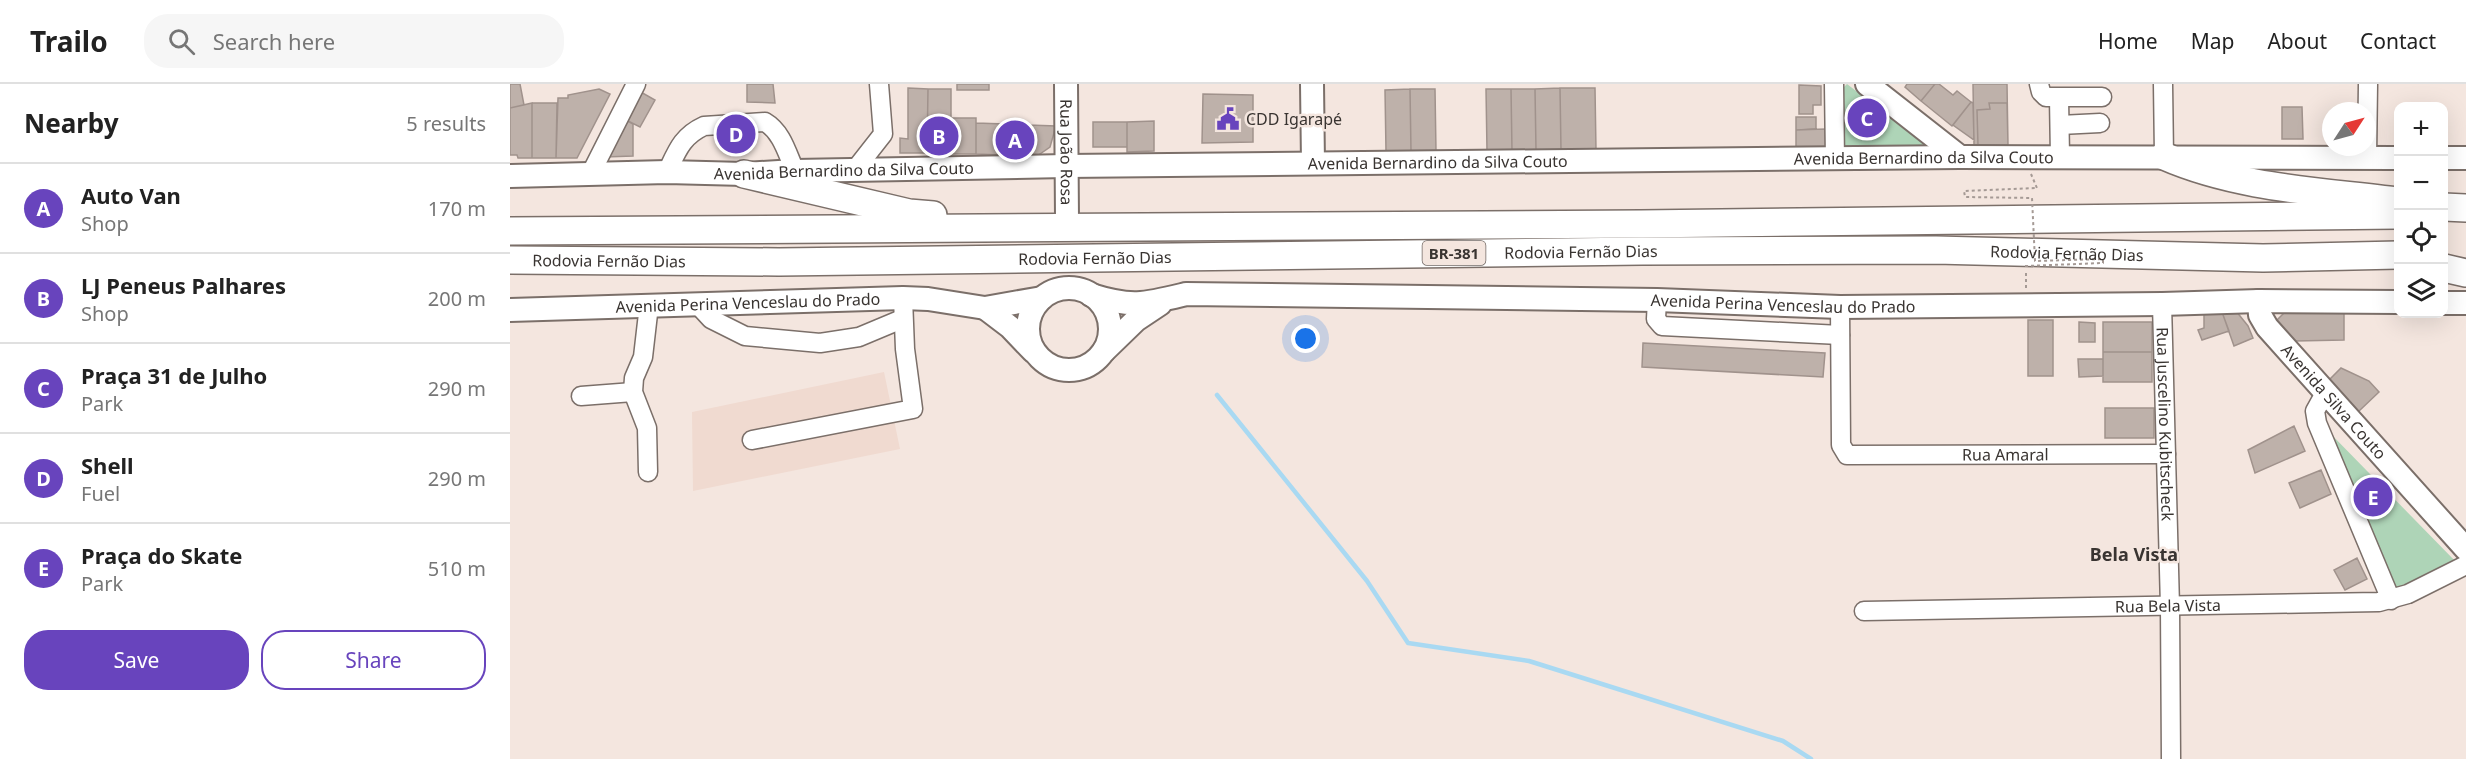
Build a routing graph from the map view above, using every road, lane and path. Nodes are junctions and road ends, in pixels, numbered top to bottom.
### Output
1 (636, 84) edge
2 (879, 84) edge
3 (1066, 84) edge
4 (1312, 84) edge
5 (1833, 84) edge
6 (1867, 84) edge
7 (2039, 84) edge
8 (2163, 84) edge
9 (2368, 84) edge
10 (2102, 97) dead end
11 (2059, 98) junction
12 (2100, 123) dead end
13 (2060, 125) junction
14 (2164, 156) junction
15 (1960, 157) junction
16 (2060, 157) junction
17 (2367, 158) junction
18 (2394, 158) edge
19 (2448, 158) edge
20 (2466, 158) edge
21 (1835, 160) junction
22 (1313, 163) junction
23 (1066, 166) junction
24 (795, 171) junction
25 (854, 171) junction
26 (667, 172) junction
27 (744, 174) junction
28 (590, 175) junction
29 (510, 176) edge
30 (2037, 188) dead end
31 (2394, 200) edge
32 (2448, 207) edge
33 (2466, 208) edge
34 (2466, 214) edge
35 (2394, 215) edge
36 (2448, 215) edge
37 (1057, 223) junction
38 (510, 231) edge
39 (2466, 254) edge
40 (2394, 255) edge
41 (2448, 255) edge
42 (2263, 258) junction
43 (510, 260) edge
44 (2394, 262) edge
45 (2025, 266) dead end
46 (2448, 269) edge
47 (2466, 273) edge
48 (1092, 295) junction
49 (1042, 298) junction
50 (1169, 298) junction
51 (1657, 300) junction
52 (2259, 301) junction
53 (2394, 302) edge
54 (2448, 303) edge
55 (2466, 303) edge
56 (2162, 304) junction
57 (649, 305) junction
58 (698, 305) junction
59 (1840, 307) junction
60 (985, 308) junction
61 (902, 309) junction
62 (510, 310) edge
63 (1840, 334) junction
64 (1104, 351) junction
65 (1036, 354) junction
66 (633, 392) junction
67 (2325, 393) junction
68 (581, 396) dead end
69 (752, 441) dead end
70 (2166, 454) junction
71 (648, 472) dead end
72 (2466, 549) edge
73 (2466, 565) edge
74 (2391, 600) junction
75 (2170, 607) junction
76 (1864, 611) dead end
77 (2171, 759) edge

1 - 28 street
2 - 25 street
3 - 23 main road, Rua João Rosa
4 - 22 main road
5 - 21 street
6 - 15 main road
7 - 11 street
8 - 14 street
9 - 17 street
10 - 11 street
11 - 13 street
12 - 13 street
13 - 16 street
14 - 16 main road, Avenida Bernardino da Silva Couto
14 - 17 main road, Avenida Bernardino da Silva Couto
14 - 31 highway
15 - 16 main road, Avenida Bernardino da Silva Couto
15 - 21 main road, Avenida Bernardino da Silva Couto
17 - 18 main road, Avenida Bernardino da Silva Couto
19 - 20 main road
21 - 22 main road, Avenida Bernardino da Silva Couto
22 - 23 main road, Avenida Bernardino da Silva Couto
23 - 25 main road, Avenida Bernardino da Silva Couto
23 - 37 main road, Rua João Rosa
24 - 25 main road, Avenida Bernardino da Silva Couto
24 - 26 street
24 - 27 main road, Avenida Bernardino da Silva Couto
26 - 27 main road, Avenida Bernardino da Silva Couto
26 - 28 main road, Avenida Bernardino da Silva Couto
27 - 37 highway
28 - 29 main road, Avenida Bernardino da Silva Couto
30 - 45 path, bridge
32 - 33 highway
34 - 36 highway
35 - 37 highway, Rodovia Fernão Dias / BR-381
37 - 38 highway, Rodovia Fernão Dias / BR-381
39 - 41 highway
40 - 42 highway, Rodovia Fernão Dias / BR-381
42 - 43 highway, Rodovia Fernão Dias / BR-381
42 - 44 highway
46 - 47 highway
48 - 49 main road
48 - 50 main road, Avenida Perina Venceslau do Prado
48 - 64 main road
49 - 60 main road, Avenida Perina Venceslau do Prado
49 - 65 main road
50 - 51 main road, Avenida Perina Venceslau do Prado
50 - 64 main road, Avenida Perina Venceslau do Prado
51 - 59 main road, Avenida Perina Venceslau do Prado
51 - 63 street
52 - 53 main road, Avenida Perina Venceslau do Prado
52 - 56 main road, Avenida Perina Venceslau do Prado
52 - 67 main road, Avenida Silva Couto
54 - 55 main road
56 - 59 main road, Avenida Perina Venceslau do Prado
56 - 70 street, Rua Juscelino Kubitscheck
57 - 58 main road, Avenida Perina Venceslau do Prado
57 - 62 main road, Avenida Perina Venceslau do Prado
57 - 66 street
58 - 61 main road, Avenida Perina Venceslau do Prado
58 - 61 street
59 - 63 street
60 - 61 main road, Avenida Perina Venceslau do Prado
60 - 65 main road, Avenida Perina Venceslau do Prado
61 - 69 street
63 - 70 street, Rua Amaral
64 - 65 main road
66 - 68 street
66 - 71 street
67 - 72 main road, Avenida Silva Couto
67 - 74 street
70 - 75 street, Rua Juscelino Kubitscheck
73 - 74 street, Rua Bela Vista
74 - 75 street, Rua Bela Vista
75 - 76 street, Rua Bela Vista
75 - 77 street, Rua Juscelino Kubitscheck

